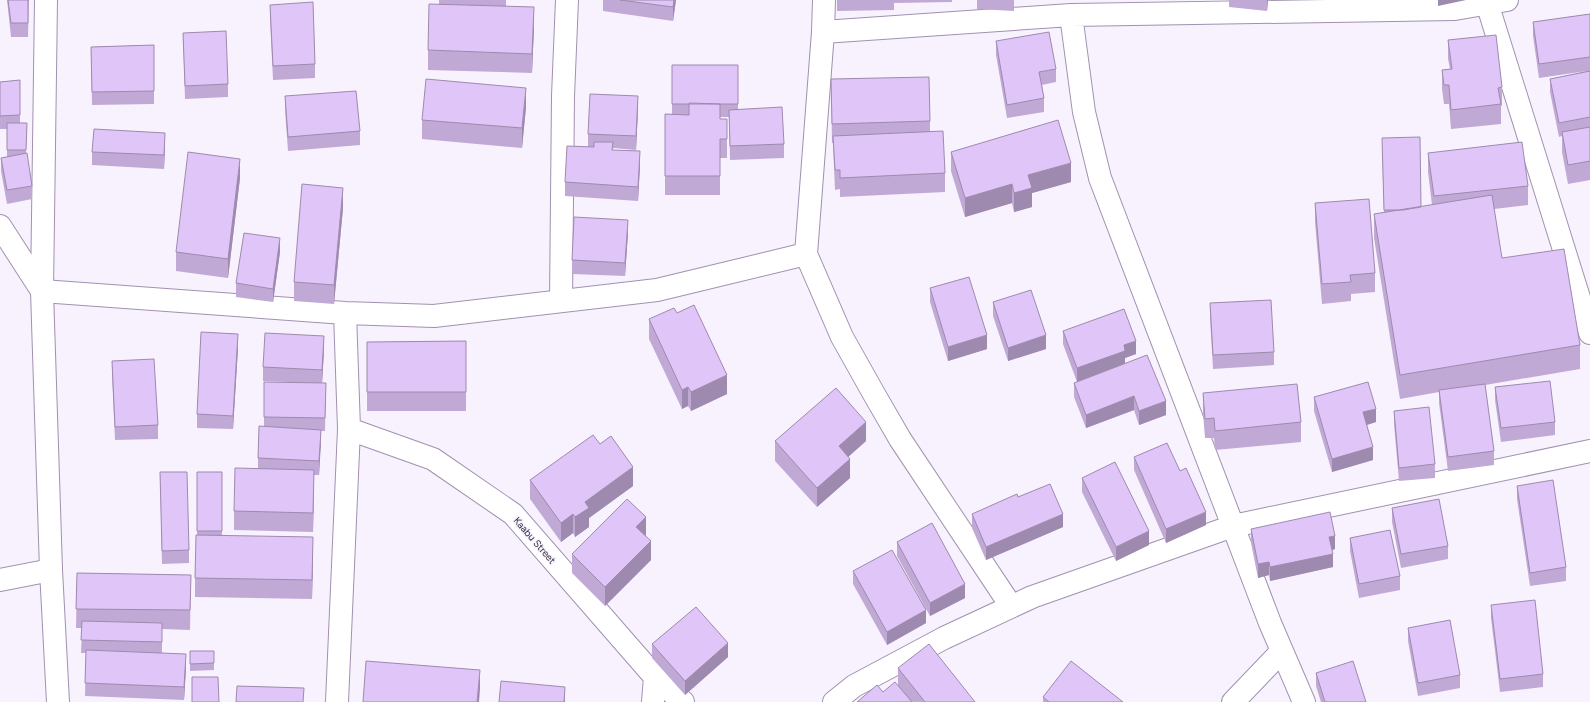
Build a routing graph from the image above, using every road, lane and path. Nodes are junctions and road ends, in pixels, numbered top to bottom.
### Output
1 (46, 0) edge
2 (568, 0) edge
3 (824, 0) edge
4 (1497, 2) edge
5 (1100, 7) edge
6 (1071, 16) junction
7 (823, 32) junction
8 (0, 226) edge
9 (806, 254) junction
10 (42, 291) junction
11 (561, 301) junction
12 (345, 313) junction
13 (1590, 333) edge
14 (349, 429) junction
15 (1590, 451) edge
16 (1232, 526) junction
17 (51, 570) junction
18 (0, 580) edge
19 (1011, 606) junction
20 (1282, 651) junction
21 (655, 677) junction
22 (58, 702) edge
23 (337, 702) edge
24 (653, 702) edge
25 (683, 702) edge
26 (834, 702) edge
27 (1233, 702) edge
28 (1304, 702) edge

1 - 10 street
2 - 11 street
3 - 7 street
4 - 5 street
4 - 13 street
5 - 6 street
6 - 7 street
6 - 16 street
7 - 9 street
8 - 10 street
9 - 11 street
9 - 19 street
10 - 12 street
10 - 17 street
11 - 12 street
12 - 14 street
14 - 21 street, Kaabu Street
14 - 23 street
15 - 16 street
16 - 19 street
16 - 20 street
17 - 18 street
17 - 22 street
19 - 26 street
20 - 27 street
20 - 28 street
21 - 24 street
21 - 25 street, Kaabu Street

